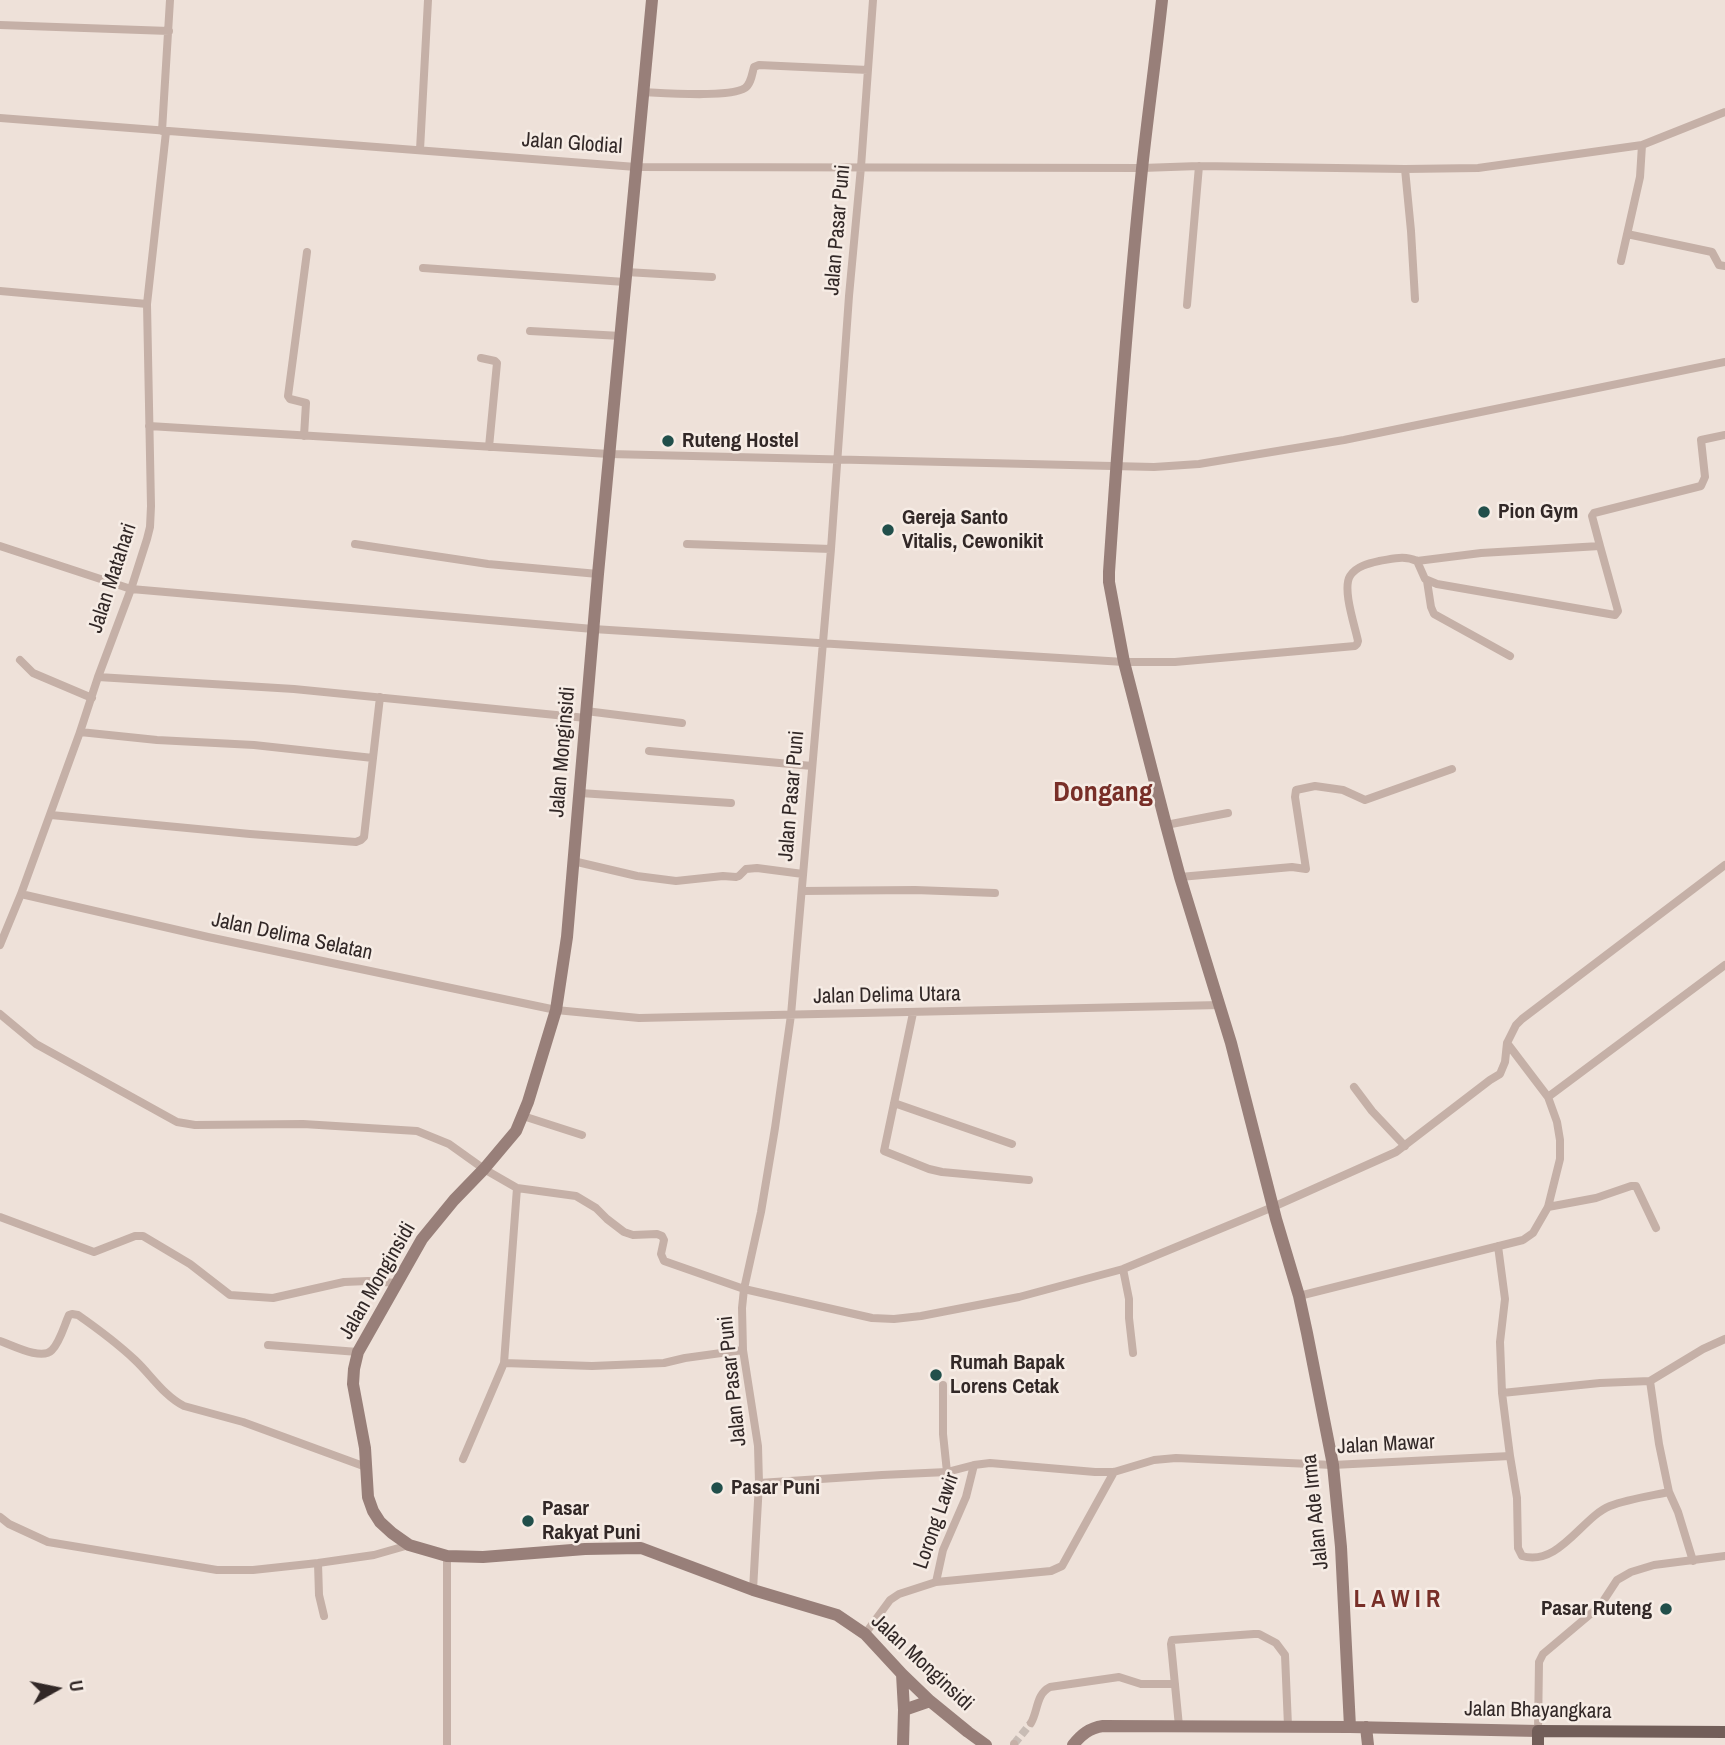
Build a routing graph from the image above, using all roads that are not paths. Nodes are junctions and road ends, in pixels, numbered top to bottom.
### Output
1 (170, 0) edge
2 (429, 0) edge
3 (652, 0) edge
4 (873, 0) edge
5 (1162, 0) edge
6 (0, 25) edge
7 (169, 31) junction
8 (868, 71) junction
9 (643, 92) junction
10 (1725, 113) edge
11 (0, 118) edge
12 (164, 131) junction
13 (1642, 145) junction
14 (420, 150) junction
15 (1199, 166) junction
16 (636, 167) junction
17 (861, 167) junction
18 (1142, 168) junction
19 (1405, 169) junction
20 (1627, 234) junction
21 (307, 252) dead end
22 (1621, 261) dead end
23 (1725, 266) edge
24 (423, 268) dead end
25 (626, 277) junction
26 (712, 277) dead end
27 (0, 291) edge
28 (1415, 299) dead end
29 (147, 304) junction
30 (1187, 305) dead end
31 (530, 331) dead end
32 (621, 335) junction
33 (481, 358) dead end
34 (1725, 362) edge
35 (149, 426) junction
36 (1725, 435) edge
37 (304, 436) junction
38 (489, 447) junction
39 (609, 454) junction
40 (836, 461) junction
41 (1116, 466) junction
42 (355, 544) dead end
43 (687, 544) dead end
44 (0, 546) edge
45 (1600, 546) junction
46 (831, 549) junction
47 (1418, 561) junction
48 (598, 574) junction
49 (1427, 581) junction
50 (131, 589) junction
51 (593, 629) junction
52 (822, 643) junction
53 (1510, 656) dead end
54 (20, 660) dead end
55 (1124, 662) junction
56 (98, 677) junction
57 (380, 697) junction
58 (92, 698) junction
59 (586, 714) junction
60 (682, 723) dead end
61 (80, 732) junction
62 (649, 751) dead end
63 (373, 758) junction
64 (812, 765) junction
65 (1452, 769) dead end
66 (580, 793) junction
67 (731, 803) dead end
68 (1227, 813) dead end
69 (51, 815) junction
70 (1166, 825) junction
71 (573, 861) junction
72 (1725, 865) edge
73 (803, 874) junction
74 (1180, 877) junction
75 (802, 891) junction
76 (995, 893) dead end
77 (21, 894) junction
78 (0, 945) edge
79 (1725, 965) edge
80 (1220, 1005) junction
81 (556, 1010) junction
82 (913, 1013) junction
83 (0, 1014) edge
84 (791, 1015) junction
85 (1507, 1043) junction
86 (1354, 1087) dead end
87 (1548, 1097) junction
88 (894, 1103) junction
89 (523, 1116) junction
90 (582, 1135) dead end
91 (1013, 1144) dead end
92 (1405, 1146) junction
93 (484, 1169) junction
94 (1030, 1180) dead end
95 (517, 1188) junction
96 (1273, 1207) junction
97 (1548, 1207) junction
98 (0, 1217) edge
99 (1656, 1228) dead end
100 (1499, 1246) junction
101 (1123, 1269) junction
102 (397, 1283) junction
103 (744, 1289) junction
104 (1299, 1296) junction
105 (1725, 1339) edge
106 (0, 1341) edge
107 (268, 1345) dead end
108 (743, 1350) junction
109 (358, 1352) junction
110 (1133, 1353) dead end
111 (504, 1363) junction
112 (1650, 1381) junction
113 (943, 1385) dead end
114 (1502, 1393) junction
115 (1510, 1456) junction
116 (463, 1459) dead end
117 (974, 1465) junction
118 (1333, 1465) junction
119 (366, 1467) junction
120 (947, 1472) junction
121 (1114, 1472) junction
122 (759, 1483) junction
123 (1669, 1492) junction
124 (0, 1517) edge
125 (409, 1545) junction
126 (447, 1556) junction
127 (1725, 1556) edge
128 (1693, 1561) junction
129 (318, 1563) junction
130 (936, 1582) junction
131 (753, 1590) junction
132 (324, 1616) dead end
133 (865, 1634) junction
134 (902, 1674) junction
135 (1175, 1684) junction
136 (930, 1701) junction
137 (904, 1710) junction
138 (1031, 1723) tunnel mouth
139 (1179, 1726) junction
140 (1288, 1726) junction
141 (1350, 1727) junction
142 (1366, 1727) junction
143 (1538, 1731) junction
144 (1725, 1732) edge
145 (1703, 1738) edge
146 (447, 1745) edge
147 (903, 1745) edge
148 (986, 1745) edge
149 (1073, 1745) edge
150 (1368, 1745) edge
151 (1538, 1745) edge

1 - 7 street, Jalan Matahari
2 - 14 street
3 - 9 street, Jalan Monginsidi
4 - 8 street, Jalan Pasar Puni
5 - 18 street, Jalan Ade Irma
6 - 7 street
7 - 12 street, Jalan Matahari
8 - 9 street
8 - 17 street, Jalan Pasar Puni
9 - 16 street, Jalan Monginsidi
10 - 13 street, Jalan Glodial
11 - 12 street, Jalan Glodial
12 - 14 street, Jalan Glodial
12 - 29 street, Jalan Matahari
13 - 19 street, Jalan Glodial
13 - 20 street
14 - 16 street, Jalan Glodial
15 - 18 street, Jalan Glodial
15 - 19 street, Jalan Glodial
15 - 30 street
16 - 17 street, Jalan Glodial
16 - 25 street, Jalan Monginsidi
17 - 18 street, Jalan Glodial
17 - 40 street, Jalan Pasar Puni
18 - 41 street, Jalan Ade Irma
19 - 28 street
20 - 22 street
20 - 23 street
21 - 37 street
24 - 25 street
25 - 26 street
25 - 32 street, Jalan Monginsidi
27 - 29 street
29 - 35 street, Jalan Matahari
31 - 32 street
32 - 39 street, Jalan Monginsidi
33 - 38 street
34 - 41 street
35 - 37 street
35 - 50 street, Jalan Matahari
36 - 45 street
37 - 38 street
38 - 39 street
39 - 40 street
39 - 48 street, Jalan Monginsidi
40 - 41 street
40 - 46 street, Jalan Pasar Puni
41 - 55 street, Jalan Ade Irma
42 - 48 street
43 - 46 street
44 - 50 street
45 - 47 street
45 - 49 street
46 - 52 street, Jalan Pasar Puni
47 - 49 street
47 - 55 street
48 - 51 street, Jalan Monginsidi
49 - 53 street
50 - 51 street
50 - 56 street, Jalan Matahari
51 - 52 street
51 - 59 street, Jalan Monginsidi
52 - 55 street
52 - 64 street, Jalan Pasar Puni
54 - 58 street
55 - 70 street, Jalan Ade Irma
56 - 57 street
56 - 58 street, Jalan Matahari
57 - 59 street
57 - 63 street
58 - 61 street, Jalan Matahari
59 - 60 street
59 - 66 street, Jalan Monginsidi
61 - 63 street
61 - 69 street, Jalan Matahari
62 - 64 street
63 - 69 street
64 - 73 street, Jalan Pasar Puni
65 - 74 street
66 - 67 street
66 - 71 street, Jalan Monginsidi
68 - 70 street
69 - 77 street, Jalan Matahari
70 - 74 street, Jalan Ade Irma
71 - 73 street
71 - 81 street, Jalan Monginsidi
72 - 85 street
73 - 75 street, Jalan Pasar Puni
74 - 80 street, Jalan Ade Irma
75 - 76 street
75 - 84 street, Jalan Pasar Puni
77 - 78 street, Jalan Matahari
77 - 81 street, Jalan Delima Selatan
79 - 87 street
80 - 82 street, Jalan Delima Utara
80 - 96 street, Jalan Ade Irma
81 - 84 street, Jalan Delima Utara
81 - 89 street, Jalan Monginsidi
82 - 84 street, Jalan Delima Utara
82 - 88 street
83 - 93 street
84 - 103 street, Jalan Pasar Puni
85 - 87 street
85 - 92 street
86 - 92 street
87 - 97 street
88 - 91 street
88 - 94 street
89 - 90 street
89 - 93 street, Jalan Monginsidi
92 - 96 street
93 - 95 street
93 - 102 street, Jalan Monginsidi
95 - 103 street
95 - 111 street
96 - 101 street
96 - 104 street, Jalan Ade Irma
97 - 99 street
97 - 100 street
98 - 102 street
100 - 104 street
100 - 114 street
101 - 103 street
101 - 110 street
102 - 109 street, Jalan Monginsidi
103 - 108 street, Jalan Pasar Puni
104 - 118 street, Jalan Ade Irma
105 - 112 street
106 - 119 street
107 - 109 street
108 - 111 street
108 - 122 street, Jalan Pasar Puni
109 - 119 street, Jalan Monginsidi
111 - 116 street
112 - 114 street
112 - 123 street
113 - 120 street
114 - 115 street
115 - 118 street, Jalan Mawar
115 - 123 street
117 - 120 street, Jalan Mawar
117 - 121 street, Jalan Mawar
117 - 130 street, Lorong Lawir
118 - 121 street, Jalan Mawar
118 - 141 street, Jalan Ade Irma
119 - 125 street, Jalan Monginsidi
120 - 122 street, Jalan Mawar
121 - 130 street
122 - 131 street, Jalan Pasar Puni
123 - 128 street
124 - 129 street
125 - 126 street, Jalan Monginsidi
125 - 129 street
126 - 131 street, Jalan Monginsidi
126 - 146 street
127 - 128 street
128 - 143 street
129 - 132 street
130 - 133 street, Lorong Lawir
131 - 133 street, Jalan Monginsidi
133 - 134 street, Jalan Monginsidi
134 - 136 street, Jalan Monginsidi
134 - 137 street
135 - 138 street
135 - 139 street
135 - 140 street
136 - 137 street
136 - 148 street, Jalan Monginsidi
137 - 147 street
139 - 140 street, Jalan Bhayangkara
139 - 149 street, Jalan Bhayangkara
140 - 141 street, Jalan Bhayangkara
141 - 142 street, Jalan Bhayangkara
142 - 143 street, Jalan Bhayangkara
142 - 150 street
143 - 145 main road, Jalan Bhayangkara
143 - 151 main road
144 - 145 main road, Jalan Bhayangkara

